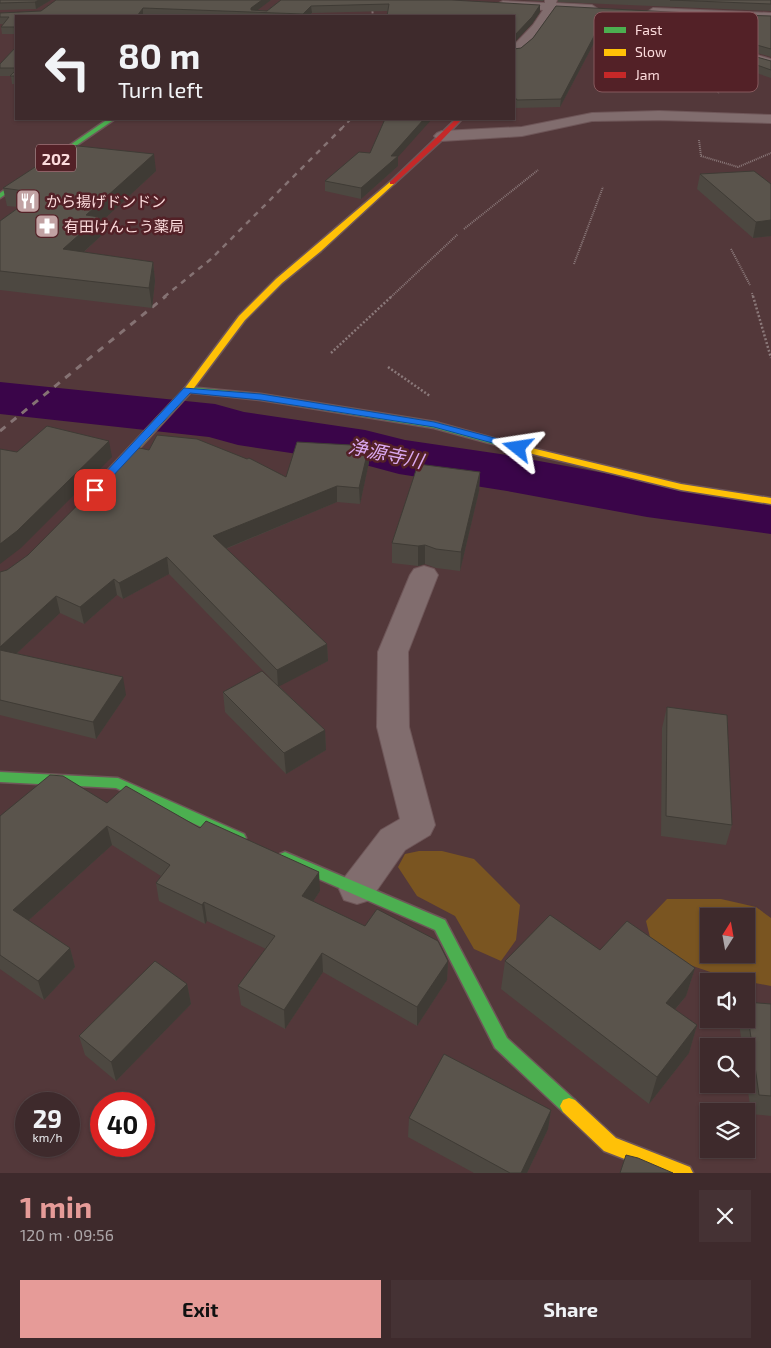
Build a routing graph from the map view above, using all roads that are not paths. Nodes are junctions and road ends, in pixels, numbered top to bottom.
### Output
1 (693, 2) edge
2 (490, 3) edge
3 (552, 3) edge
4 (601, 9) edge
5 (683, 12) edge
6 (758, 17) edge
7 (771, 17) edge
8 (515, 51) edge
9 (758, 60) edge
10 (771, 64) edge
11 (771, 119) edge
12 (111, 120) edge
13 (458, 120) edge
14 (442, 136) junction
15 (0, 196) edge
16 (188, 390) junction
17 (101, 483) edge
18 (771, 501) edge
19 (424, 575) dead end
20 (0, 777) edge
21 (248, 842) edge
22 (275, 854) edge
23 (357, 889) junction
24 (684, 1173) edge

1 - 5 street
2 - 3 street
3 - 4 street
3 - 8 street
6 - 7 street
9 - 10 street
11 - 14 street
12 - 15 main road, 202
13 - 14 main road
14 - 16 main road
16 - 17 main road
16 - 18 main road
19 - 23 street
20 - 21 main road
22 - 23 main road
23 - 24 main road

